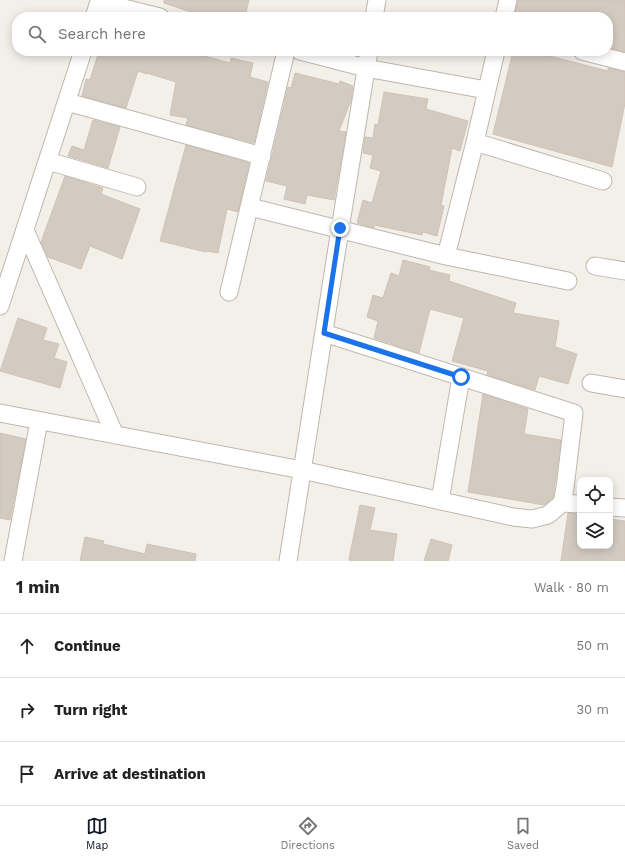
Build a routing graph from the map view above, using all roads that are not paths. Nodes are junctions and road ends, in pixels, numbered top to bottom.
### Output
1 (377, 0) edge
2 (508, 0) edge
3 (96, 6) edge
4 (131, 12) edge
5 (375, 12) edge
6 (505, 12) edge
7 (81, 56) edge
8 (285, 56) edge
9 (319, 56) edge
10 (368, 56) edge
11 (495, 56) edge
12 (602, 56) edge
13 (625, 62) edge
14 (366, 68) junction
15 (486, 90) junction
16 (67, 102) junction
17 (475, 142) junction
18 (262, 156) junction
19 (48, 161) junction
20 (603, 182) dead end
21 (137, 187) dead end
22 (250, 207) junction
23 (340, 228) junction
24 (25, 230) junction
25 (446, 256) junction
26 (595, 266) dead end
27 (625, 271) edge
28 (568, 281) dead end
29 (229, 292) dead end
30 (0, 306) edge
31 (324, 333) junction
32 (461, 377) junction
33 (591, 383) dead end
34 (625, 389) edge
35 (0, 413) edge
36 (38, 421) junction
37 (115, 435) junction
38 (302, 470) junction
39 (440, 501) junction
40 (562, 503) junction
41 (577, 504) edge
42 (613, 507) edge
43 (625, 508) edge
44 (13, 561) edge
45 (288, 561) edge

1 - 5 street
2 - 6 street
3 - 4 street
7 - 16 street
8 - 18 street
9 - 14 street
10 - 14 street
11 - 15 street
12 - 13 street
14 - 15 street
14 - 23 street
15 - 17 street
16 - 18 street
16 - 19 street
17 - 20 street
17 - 25 street
18 - 22 street
19 - 21 street
19 - 24 street
22 - 23 street
22 - 29 street
23 - 25 street
23 - 31 street
24 - 30 street
24 - 37 street
25 - 28 street
26 - 27 street
31 - 32 street
31 - 38 street
32 - 39 street
32 - 40 street
33 - 34 street
35 - 36 street
36 - 37 street
36 - 44 street
37 - 38 street
38 - 39 street
38 - 45 street
39 - 40 street
40 - 41 street
42 - 43 street

